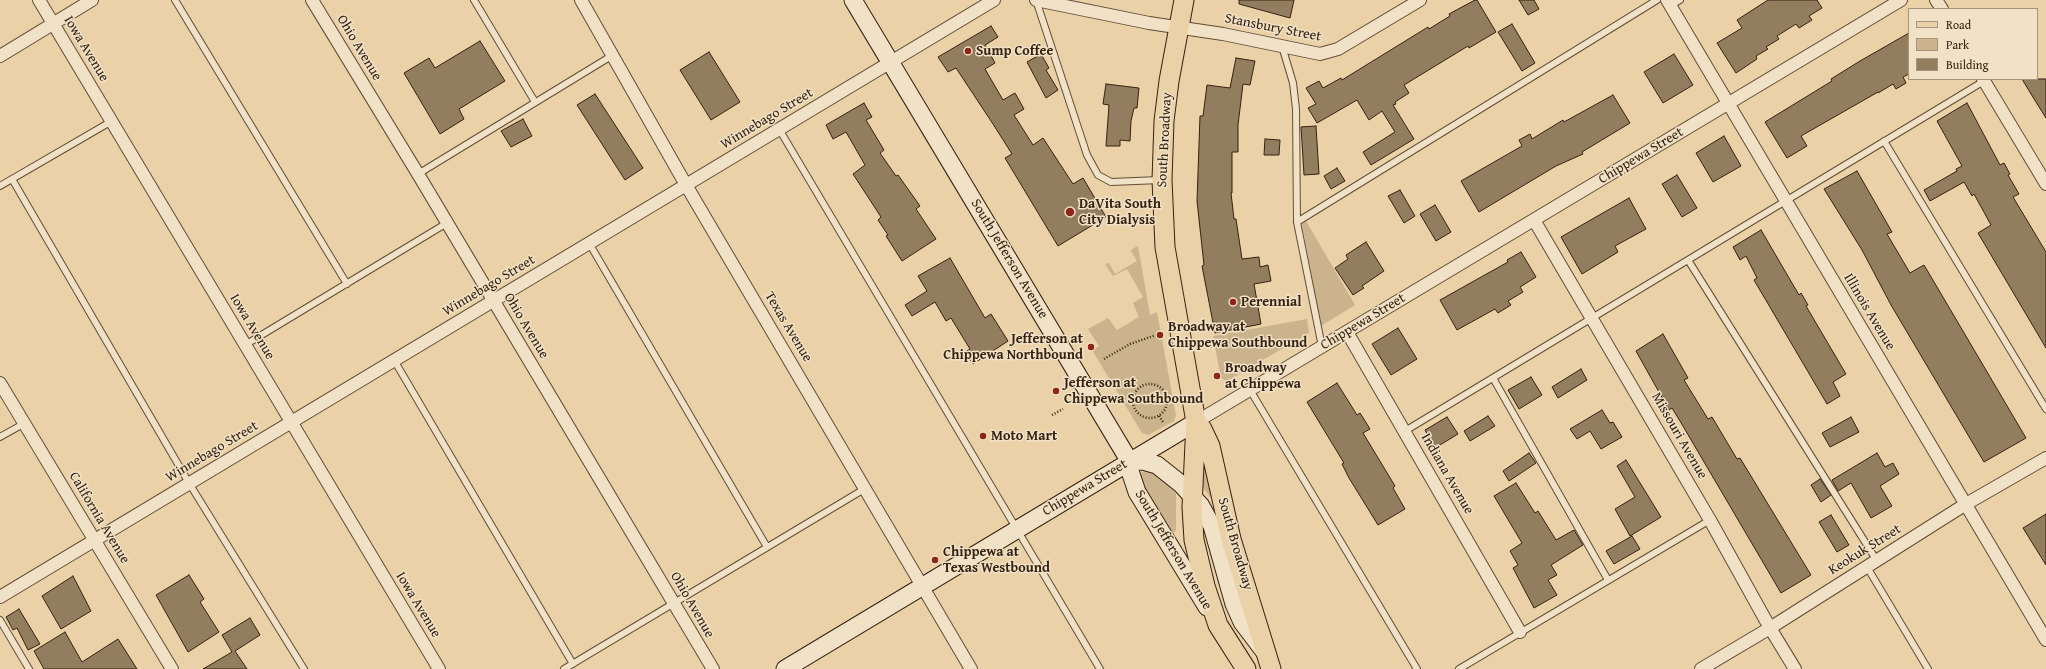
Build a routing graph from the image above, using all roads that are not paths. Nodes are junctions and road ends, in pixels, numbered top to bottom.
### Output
1 (39, 0) edge
2 (92, 0) edge
3 (175, 0) edge
4 (312, 0) edge
5 (474, 0) edge
6 (581, 0) edge
7 (853, 0) edge
8 (994, 0) edge
9 (1036, 0) edge
10 (1184, 0) edge
11 (1420, 0) edge
12 (1657, 0) edge
13 (1901, 0) edge
14 (1672, 2) edge
15 (53, 24) junction
16 (1179, 26) junction
17 (1282, 46) junction
18 (614, 54) junction
19 (0, 56) edge
20 (891, 63) junction
21 (1984, 80) edge
22 (535, 102) junction
23 (1728, 104) junction
24 (112, 122) junction
25 (779, 130) junction
26 (1884, 141) junction
27 (418, 174) junction
28 (12, 179) junction
29 (1162, 180) junction
30 (2046, 184) edge
31 (686, 185) junction
32 (0, 186) edge
33 (1786, 201) junction
34 (1534, 220) junction
35 (1297, 222) junction
36 (447, 223) junction
37 (589, 243) junction
38 (1688, 260) junction
39 (347, 284) junction
40 (493, 301) junction
41 (1592, 318) junction
42 (1347, 332) junction
43 (245, 344) junction
44 (1322, 347) junction
45 (394, 360) junction
46 (1493, 378) junction
47 (0, 382) edge
48 (1250, 390) junction
49 (2046, 409) edge
50 (291, 422) junction
51 (1196, 422) junction
52 (25, 423) junction
53 (1405, 431) junction
54 (0, 437) edge
55 (2046, 458) edge
56 (1130, 462) junction
57 (189, 483) junction
58 (866, 488) junction
59 (1193, 496) junction
60 (1966, 504) junction
61 (1710, 520) junction
62 (1017, 530) junction
63 (95, 540) junction
64 (767, 547) junction
65 (1872, 564) junction
66 (1608, 580) junction
67 (922, 587) junction
68 (0, 597) edge
69 (674, 603) junction
70 (0, 620) edge
71 (1218, 625) junction
72 (1770, 628) junction
73 (1520, 632) junction
74 (2046, 640) edge
75 (1265, 651) junction
76 (573, 664) junction
77 (29, 669) edge
78 (172, 669) edge
79 (304, 669) edge
80 (439, 669) edge
81 (564, 669) edge
82 (713, 669) edge
83 (785, 669) edge
84 (971, 669) edge
85 (1100, 669) edge
86 (1246, 669) edge
87 (1271, 669) edge
88 (1417, 669) edge
89 (1459, 669) edge
90 (1701, 669) edge
91 (1795, 669) edge
92 (1928, 669) edge

1 - 15 street, Iowa Avenue
2 - 15 street
3 - 39 lane
4 - 27 street, Ohio Avenue
5 - 22 lane
6 - 18 street, Texas Avenue
7 - 20 main road, South Jefferson Avenue
8 - 20 street, Winnebago Street
9 - 16 street
9 - 29 lane
10 - 16 main road, South Broadway
11 - 17 street, Stansbury Street
12 - 35 lane
13 - 23 street, Chippewa Street
14 - 23 street, Illinois Avenue
15 - 19 street
15 - 24 street, Iowa Avenue
16 - 17 street, Stansbury Street
16 - 29 main road, South Broadway
17 - 35 lane
18 - 22 lane
18 - 31 street, Texas Avenue
20 - 25 street, Winnebago Street
20 - 56 main road, South Jefferson Avenue
21 - 26 lane
21 - 30 street
22 - 27 lane
23 - 33 street, Illinois Avenue
23 - 34 street, Chippewa Street
24 - 28 lane
24 - 43 street, Iowa Avenue
25 - 31 street, Winnebago Street
25 - 62 lane
26 - 33 lane
26 - 49 lane
27 - 36 street, Ohio Avenue
28 - 32 lane
28 - 57 lane
29 - 51 main road, South Broadway
31 - 37 street, Winnebago Street
31 - 58 street, Texas Avenue
33 - 38 lane
33 - 60 street, Illinois Avenue
34 - 41 street, Missouri Avenue
34 - 42 street, Chippewa Street
35 - 44 lane
36 - 39 lane
36 - 40 street, Ohio Avenue
37 - 40 street, Winnebago Street
37 - 64 lane
38 - 41 lane
38 - 65 lane
39 - 43 lane
40 - 45 street, Winnebago Street
40 - 69 street, Ohio Avenue
41 - 46 lane
41 - 61 street, Missouri Avenue
42 - 44 street, Chippewa Street
42 - 53 street, Indiana Avenue
43 - 50 street, Iowa Avenue
44 - 48 street, Chippewa Street
45 - 50 street, Winnebago Street
45 - 76 lane
46 - 53 lane
46 - 66 lane
47 - 52 street, California Avenue
48 - 51 street, Chippewa Street
48 - 88 lane
50 - 57 street, Winnebago Street
50 - 80 street, Iowa Avenue
51 - 56 main road, Chippewa Street
51 - 59 main road, South Broadway
51 - 75 main road, South Broadway
52 - 54 lane
52 - 63 street, California Avenue
53 - 73 street, Indiana Avenue
55 - 60 street, Keokuk Street
56 - 59 main road
56 - 62 main road, Chippewa Street
56 - 71 main road, South Jefferson Avenue
57 - 63 street, Winnebago Street
57 - 79 lane
58 - 64 lane
58 - 67 street, Texas Avenue
59 - 71 main road, South Broadway
59 - 75 main road
60 - 65 street, Keokuk Street
60 - 74 street, Illinois Avenue
61 - 66 lane
61 - 72 street, Missouri Avenue
62 - 67 main road, Chippewa Street
62 - 85 lane
63 - 68 street, Winnebago Street
63 - 78 street, California Avenue
64 - 69 lane
65 - 72 street, Keokuk Street
65 - 92 lane
66 - 73 lane
67 - 83 main road, Chippewa Street
67 - 84 street, Texas Avenue
69 - 76 lane
69 - 82 street, Ohio Avenue
70 - 77 lane
71 - 86 main road, South Broadway
72 - 90 street, Keokuk Street
72 - 91 street, Missouri Avenue
73 - 89 lane
75 - 87 main road, South Broadway
76 - 81 lane

